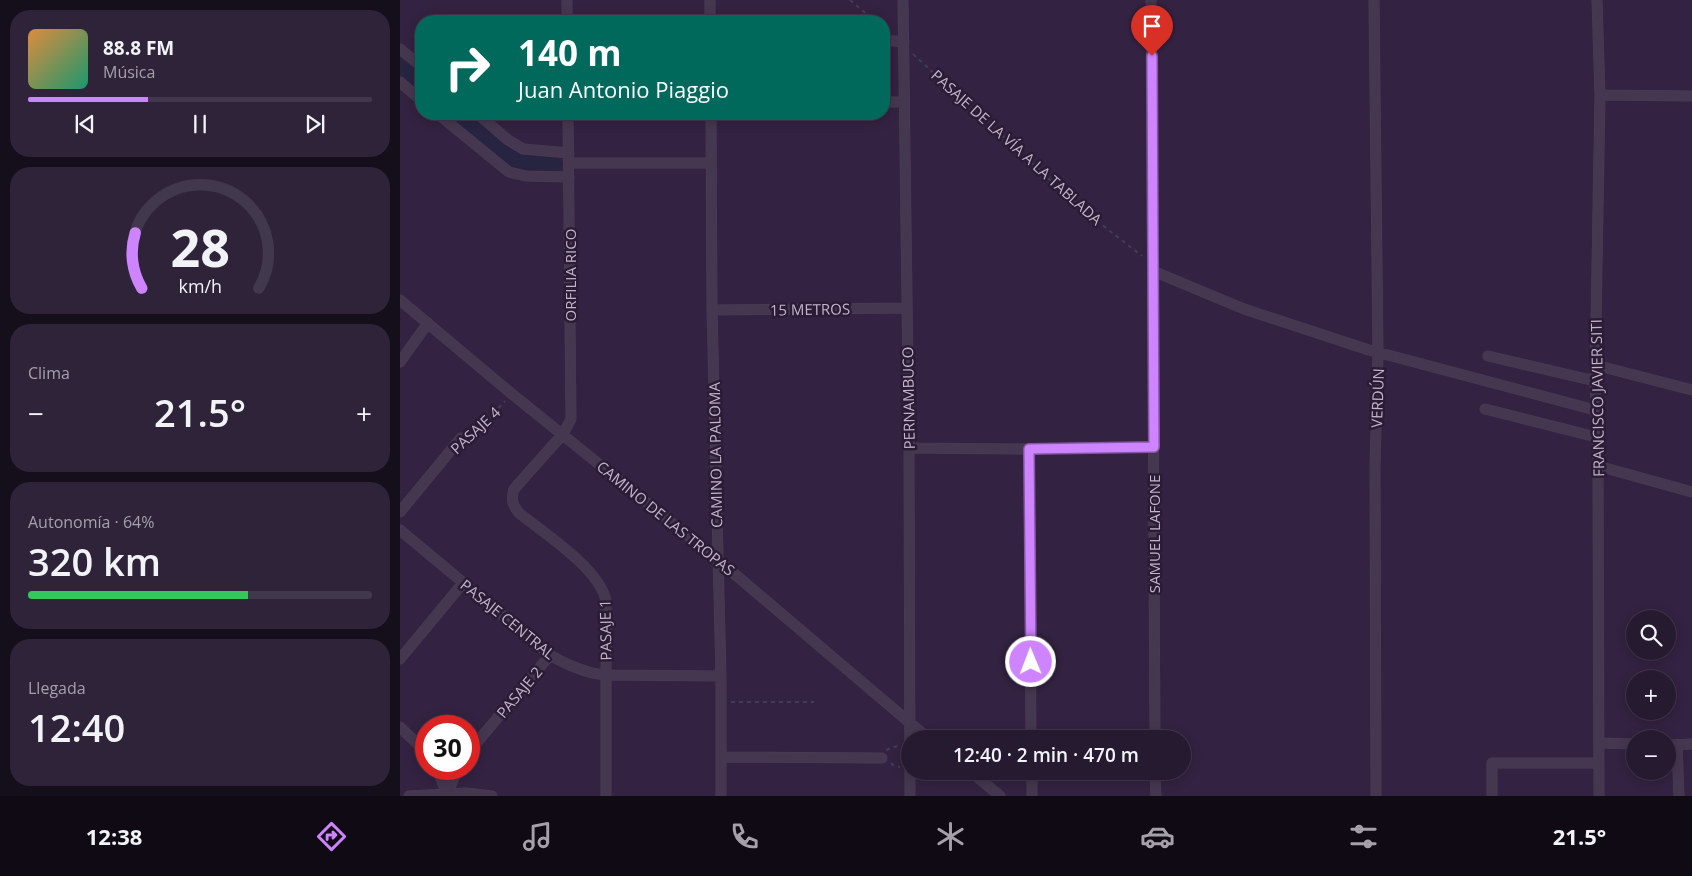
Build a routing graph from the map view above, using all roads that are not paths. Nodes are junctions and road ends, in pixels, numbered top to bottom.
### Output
1 (567, 0) edge
2 (710, 0) edge
3 (903, 0) edge
4 (1151, 0) edge
5 (1374, 0) edge
6 (1597, 0) edge
7 (567, 15) edge
8 (710, 15) edge
9 (890, 41) edge
10 (904, 42) junction
11 (400, 49) edge
12 (415, 61) edge
13 (400, 82) edge
14 (415, 95) edge
15 (1600, 95) junction
16 (1692, 96) edge
17 (890, 102) edge
18 (904, 102) junction
19 (445, 120) edge
20 (485, 120) edge
21 (568, 120) edge
22 (710, 120) edge
23 (569, 158) junction
24 (711, 163) junction
25 (569, 177) junction
26 (1153, 267) junction
27 (400, 300) edge
28 (907, 308) junction
29 (712, 310) junction
30 (428, 323) junction
31 (1378, 353) junction
32 (1488, 356) dead end
33 (400, 362) edge
34 (1595, 365) junction
35 (1595, 381) junction
36 (1692, 390) edge
37 (1485, 410) dead end
38 (1595, 410) junction
39 (563, 434) junction
40 (1596, 437) junction
41 (461, 438) road end
42 (1154, 447) junction
43 (909, 448) junction
44 (1029, 449) junction
45 (1598, 466) junction
46 (1692, 492) edge
47 (400, 512) edge
48 (400, 530) edge
49 (718, 560) junction
50 (464, 583) junction
51 (550, 655) junction
52 (400, 659) edge
53 (605, 676) junction
54 (721, 676) junction
55 (909, 723) junction
56 (400, 727) edge
57 (909, 730) edge
58 (918, 730) edge
59 (1032, 730) edge
60 (1155, 730) edge
61 (480, 739) edge
62 (415, 741) edge
63 (1599, 743) junction
64 (1626, 744) edge
65 (1692, 744) edge
66 (1676, 745) edge
67 (722, 757) junction
68 (882, 758) road end
69 (1599, 763) junction
70 (1676, 774) edge
71 (441, 780) edge
72 (453, 780) edge
73 (910, 780) edge
74 (981, 780) edge
75 (1032, 780) edge
76 (1155, 780) edge
77 (447, 795) edge
78 (409, 796) edge
79 (492, 796) edge
80 (606, 796) edge
81 (721, 796) edge
82 (910, 796) edge
83 (1000, 796) edge
84 (1032, 796) edge
85 (1156, 796) edge
86 (1376, 796) edge
87 (1492, 796) edge
88 (1599, 796) edge
89 (1679, 796) edge

1 - 7 street
2 - 8 street
3 - 10 street, PERNAMBUCO
4 - 26 street, SAMUEL LAFONE
5 - 31 street, VERDÚN
6 - 15 street, FRANCISCO JAVIER SITI
9 - 10 street
10 - 18 street, PERNAMBUCO
11 - 12 street
13 - 14 street
15 - 16 street
15 - 34 street, FRANCISCO JAVIER SITI
17 - 18 street
18 - 28 street, PERNAMBUCO
19 - 25 street
20 - 23 street
21 - 23 street, ORFILIA RICO
22 - 24 street, CAMINO LA PALOMA
23 - 24 street
23 - 25 street, ORFILIA RICO
24 - 29 street, CAMINO LA PALOMA
25 - 39 street, ORFILIA RICO
26 - 31 street
26 - 42 street, SAMUEL LAFONE
27 - 30 street, CAMINO DE LAS TROPAS
28 - 29 street, 15 METROS
28 - 43 street, PERNAMBUCO
29 - 49 street, CAMINO LA PALOMA
30 - 33 street
30 - 39 street, CAMINO DE LAS TROPAS
31 - 38 street
31 - 86 street, VERDÚN
32 - 35 street
34 - 35 street, FRANCISCO JAVIER SITI
34 - 36 street
35 - 38 street, FRANCISCO JAVIER SITI
37 - 40 street
38 - 40 street, FRANCISCO JAVIER SITI
39 - 49 street, CAMINO DE LAS TROPAS
39 - 53 street, PASAJE 1
40 - 45 street, FRANCISCO JAVIER SITI
41 - 47 street, PASAJE 4
42 - 44 street
42 - 60 street, SAMUEL LAFONE
43 - 44 street
43 - 55 street, PERNAMBUCO
44 - 59 street
45 - 46 street
45 - 63 street, FRANCISCO JAVIER SITI
48 - 50 street, PASAJE CENTRAL
49 - 54 street, CAMINO LA PALOMA
49 - 55 street, CAMINO DE LAS TROPAS
50 - 51 street, PASAJE CENTRAL
50 - 52 street
51 - 53 street, PASAJE CENTRAL
51 - 61 street, PASAJE 2
53 - 54 street, PASAJE CENTRAL
53 - 80 street, PASAJE 1
54 - 67 street, CAMINO LA PALOMA
55 - 57 street, PERNAMBUCO
55 - 58 street, CAMINO DE LAS TROPAS
56 - 62 street
63 - 64 street
63 - 69 street, FRANCISCO JAVIER SITI
65 - 66 street
67 - 68 street
67 - 81 street, CAMINO LA PALOMA
69 - 87 street
69 - 88 street, FRANCISCO JAVIER SITI
70 - 89 street
71 - 77 street
72 - 77 street
73 - 82 street, PERNAMBUCO
74 - 83 street
75 - 84 street
76 - 85 street
77 - 78 street
77 - 79 street

